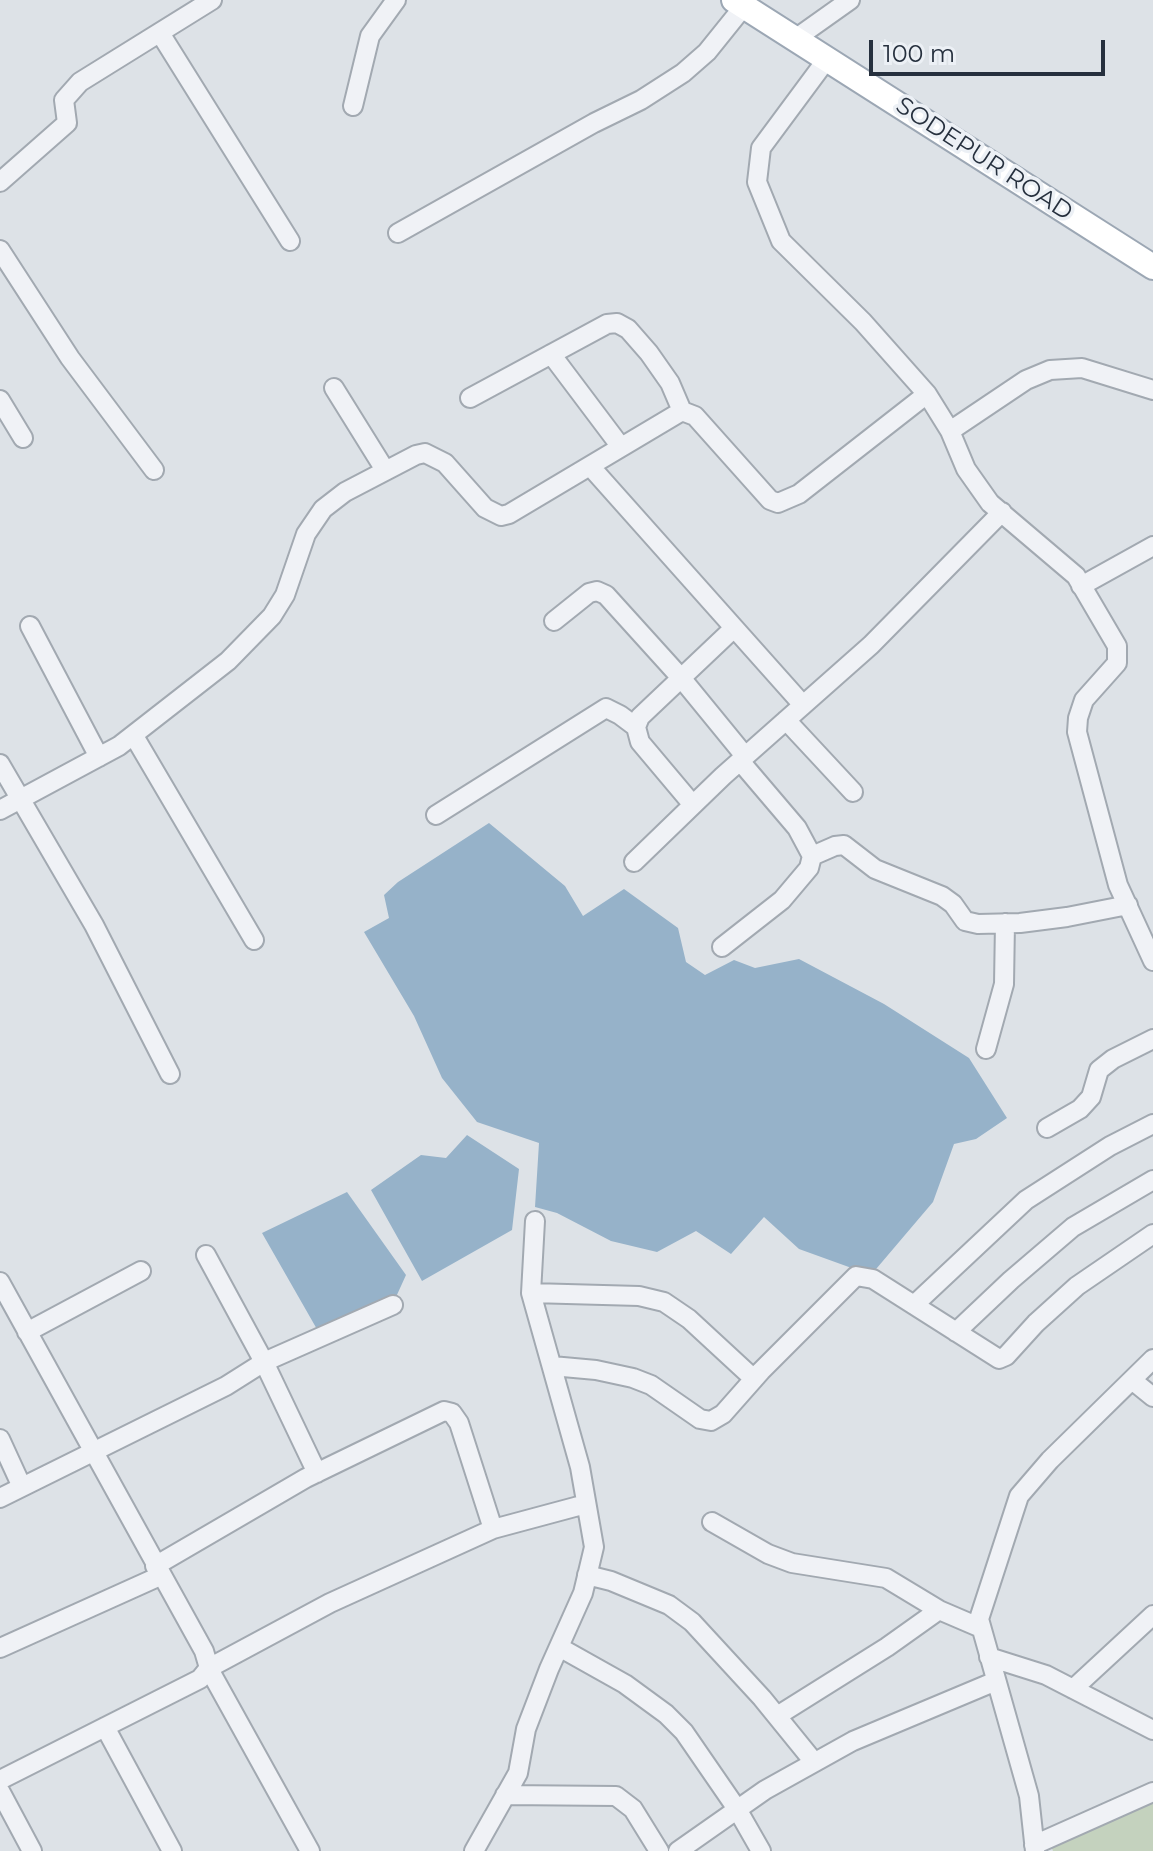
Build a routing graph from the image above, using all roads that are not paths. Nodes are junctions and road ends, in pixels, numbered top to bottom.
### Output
1 (212, 0) edge
2 (396, 0) edge
3 (850, 0) edge
4 (739, 3) edge
5 (160, 33) junction
6 (795, 39) junction
7 (827, 59) junction
8 (353, 106) dead end
9 (0, 182) edge
10 (398, 233) dead end
11 (290, 241) dead end
12 (0, 250) edge
13 (1153, 267) edge
14 (551, 354) junction
15 (334, 388) dead end
16 (1153, 390) edge
17 (927, 394) junction
18 (470, 398) dead end
19 (0, 400) edge
20 (682, 411) junction
21 (950, 431) junction
22 (23, 438) dead end
23 (621, 447) junction
24 (590, 466) junction
25 (154, 470) dead end
26 (385, 470) junction
27 (1002, 512) junction
28 (1153, 546) edge
29 (1081, 586) junction
30 (554, 621) dead end
31 (30, 626) dead end
32 (734, 628) junction
33 (682, 679) junction
34 (803, 705) junction
35 (786, 720) junction
36 (636, 727) junction
37 (134, 736) junction
38 (99, 757) junction
39 (742, 758) junction
40 (0, 764) edge
41 (853, 792) dead end
42 (19, 800) junction
43 (693, 805) junction
44 (0, 810) edge
45 (436, 815) dead end
46 (812, 856) junction
47 (634, 862) dead end
48 (1128, 905) junction
49 (1005, 923) junction
50 (254, 940) dead end
51 (722, 947) dead end
52 (1153, 961) edge
53 (1153, 1039) edge
54 (986, 1049) dead end
55 (170, 1074) dead end
56 (1153, 1124) edge
57 (1047, 1128) dead end
58 (1153, 1180) edge
59 (535, 1221) dead end
60 (1153, 1234) edge
61 (206, 1255) dead end
62 (141, 1271) dead end
63 (0, 1282) edge
64 (531, 1293) junction
65 (393, 1305) dead end
66 (914, 1305) junction
67 (0, 1324) edge
68 (22, 1324) junction
69 (956, 1332) junction
70 (1153, 1359) edge
71 (264, 1362) junction
72 (552, 1366) junction
73 (754, 1379) junction
74 (1132, 1380) junction
75 (1153, 1397) edge
76 (0, 1439) edge
77 (92, 1452) junction
78 (317, 1473) junction
79 (22, 1487) junction
80 (0, 1498) edge
81 (586, 1504) junction
82 (712, 1522) dead end
83 (493, 1529) junction
84 (158, 1571) junction
85 (587, 1575) junction
86 (939, 1610) junction
87 (1153, 1615) edge
88 (981, 1628) junction
89 (559, 1647) junction
90 (0, 1648) edge
91 (989, 1657) junction
92 (209, 1668) junction
93 (996, 1681) junction
94 (1073, 1689) junction
95 (777, 1716) junction
96 (105, 1727) junction
97 (1153, 1730) edge
98 (814, 1762) junction
99 (0, 1780) edge
100 (0, 1791) edge
101 (1153, 1792) edge
102 (505, 1795) junction
103 (737, 1809) junction
104 (1035, 1850) edge
105 (32, 1851) edge
106 (172, 1851) edge
107 (310, 1851) edge
108 (474, 1851) edge
109 (659, 1851) edge
110 (678, 1851) edge
111 (761, 1851) edge

1 - 5 street
2 - 8 street
3 - 6 street
4 - 6 main road, SODEPUR ROAD
4 - 10 street
5 - 9 street
5 - 11 street
6 - 7 main road, SODEPUR ROAD
7 - 13 main road, SODEPUR ROAD
7 - 17 street
12 - 25 street
14 - 18 street
14 - 20 street
14 - 23 street
15 - 26 street
16 - 21 street
17 - 20 street
17 - 21 street
19 - 22 street
20 - 23 street
21 - 27 street
23 - 24 street
24 - 26 street
24 - 32 street
26 - 37 street
27 - 29 street
27 - 34 street
28 - 29 street
29 - 48 street
30 - 33 street
31 - 38 street
32 - 33 street
32 - 34 street
33 - 36 street
33 - 39 street
34 - 35 street
35 - 39 street
35 - 41 street
36 - 43 street
36 - 45 street
37 - 38 street
37 - 50 street
38 - 42 street
39 - 43 street
39 - 46 street
40 - 42 street
42 - 44 street
42 - 55 street
43 - 47 street
46 - 49 street
46 - 51 street
48 - 49 street
48 - 52 street
49 - 54 street
53 - 57 street
56 - 66 street
58 - 69 street
59 - 64 street
60 - 69 street
61 - 71 street
62 - 68 street
63 - 68 street
64 - 72 street
64 - 73 street
65 - 71 street
66 - 69 street
66 - 73 street
67 - 68 street
68 - 77 street
70 - 74 street
71 - 77 street
71 - 78 street
72 - 73 street
72 - 81 street
74 - 75 street
74 - 88 street
76 - 79 street
77 - 79 street
77 - 84 street
78 - 83 street
78 - 84 street
79 - 80 street
81 - 83 street
81 - 85 street
82 - 86 street
83 - 92 street
84 - 90 street
84 - 92 street
85 - 89 street
85 - 95 street
86 - 88 street
86 - 95 street
87 - 94 street
88 - 91 street
89 - 102 street
89 - 103 street
91 - 93 street
91 - 94 street
92 - 96 street
92 - 107 street
93 - 98 street
93 - 104 street
94 - 97 street
95 - 98 street
96 - 99 street
96 - 106 street
98 - 103 street
100 - 105 street
101 - 104 street
102 - 108 street
102 - 109 street
103 - 110 street
103 - 111 street

